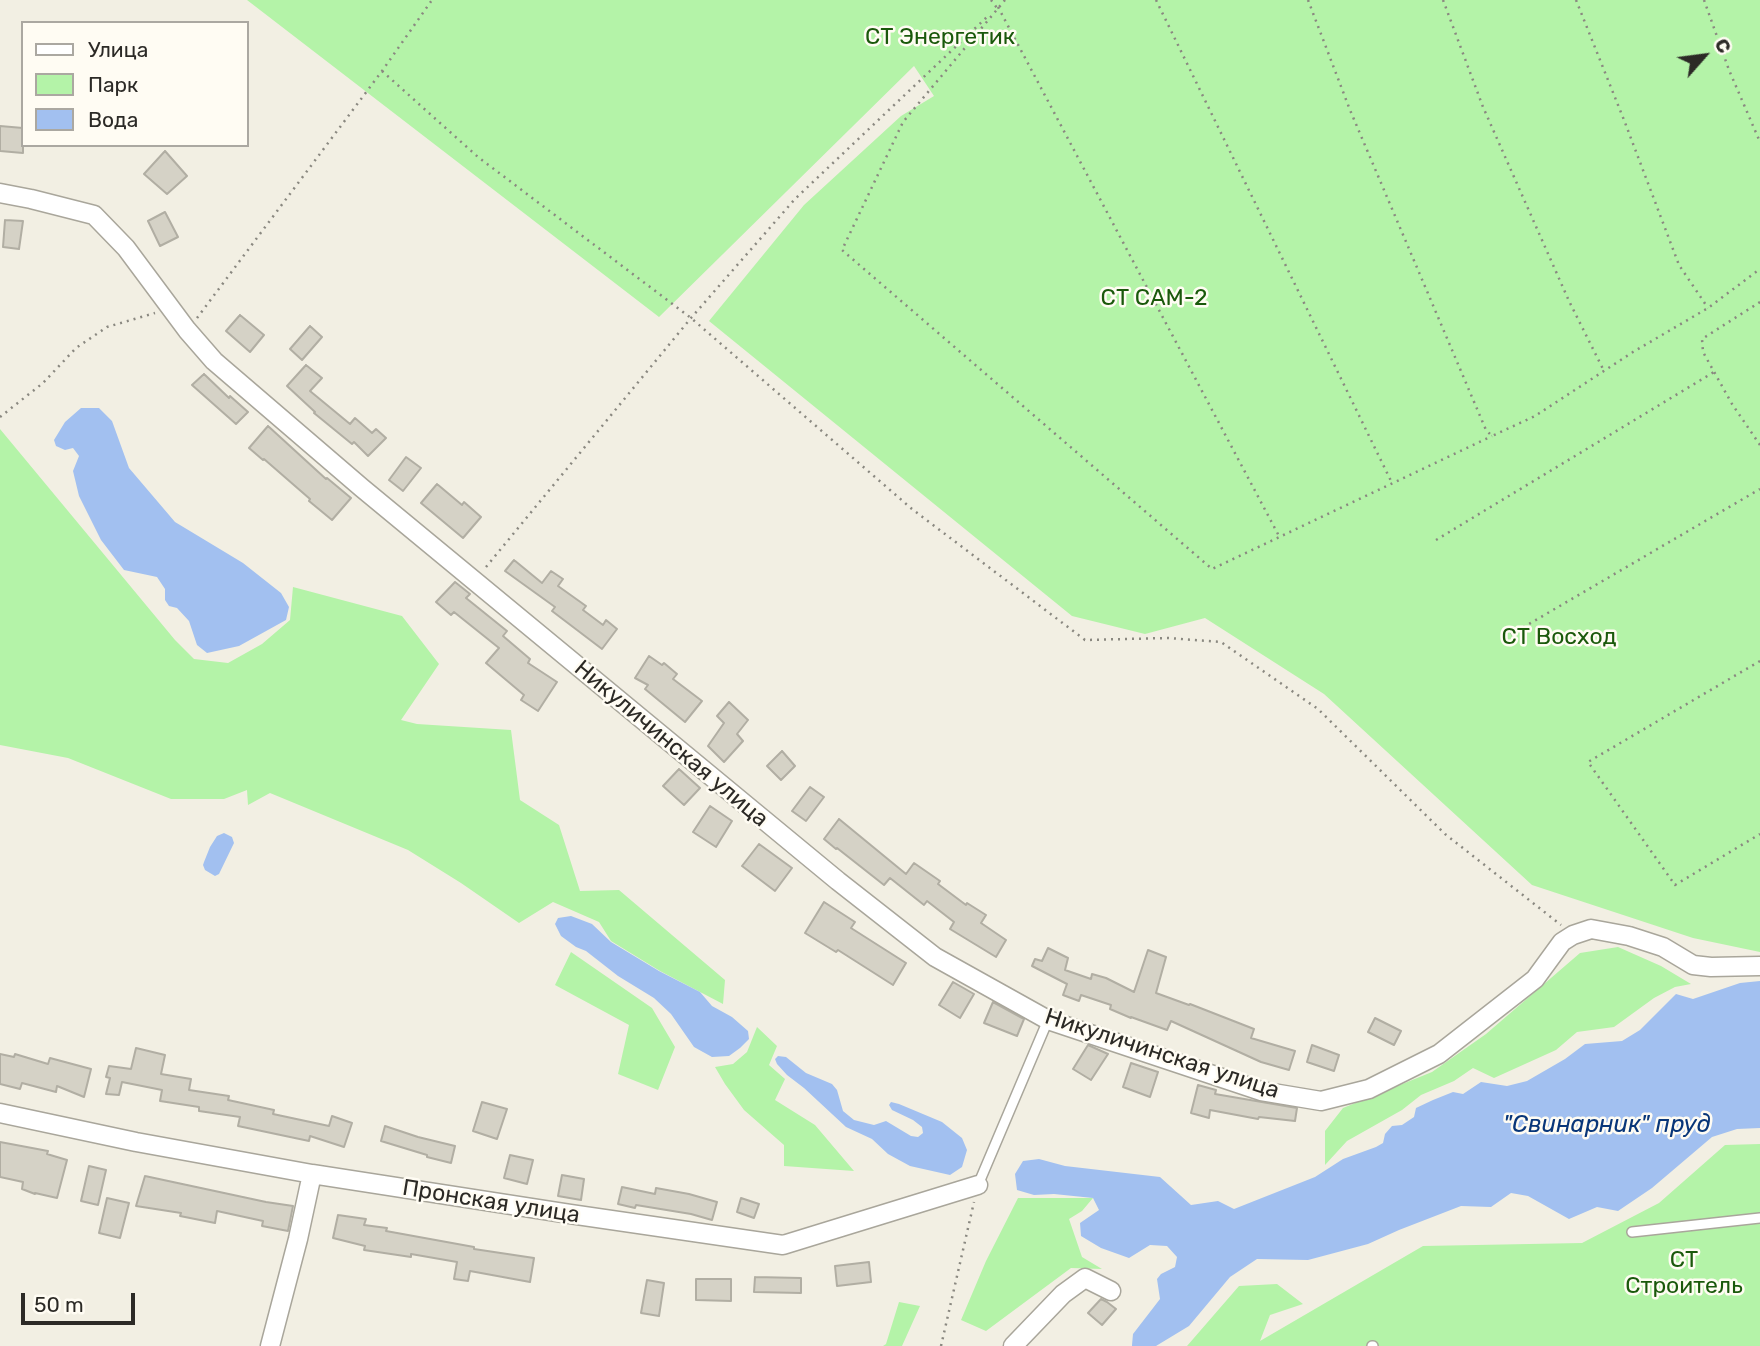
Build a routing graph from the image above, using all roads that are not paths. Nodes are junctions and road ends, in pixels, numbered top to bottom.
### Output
1 (0, 194) edge
2 (1760, 966) edge
3 (1048, 1020) junction
4 (0, 1113) edge
5 (312, 1174) junction
6 (978, 1185) joint
7 (1760, 1218) edge
8 (1632, 1232) dead end
9 (1111, 1291) dead end
10 (270, 1346) edge
11 (1013, 1346) edge

1 - 3 street, Никуличинская улица
2 - 3 street, Никуличинская улица
3 - 6 lane
4 - 5 street, Пронская улица
5 - 6 street, Пронская улица
5 - 10 street
7 - 8 lane
9 - 11 street

